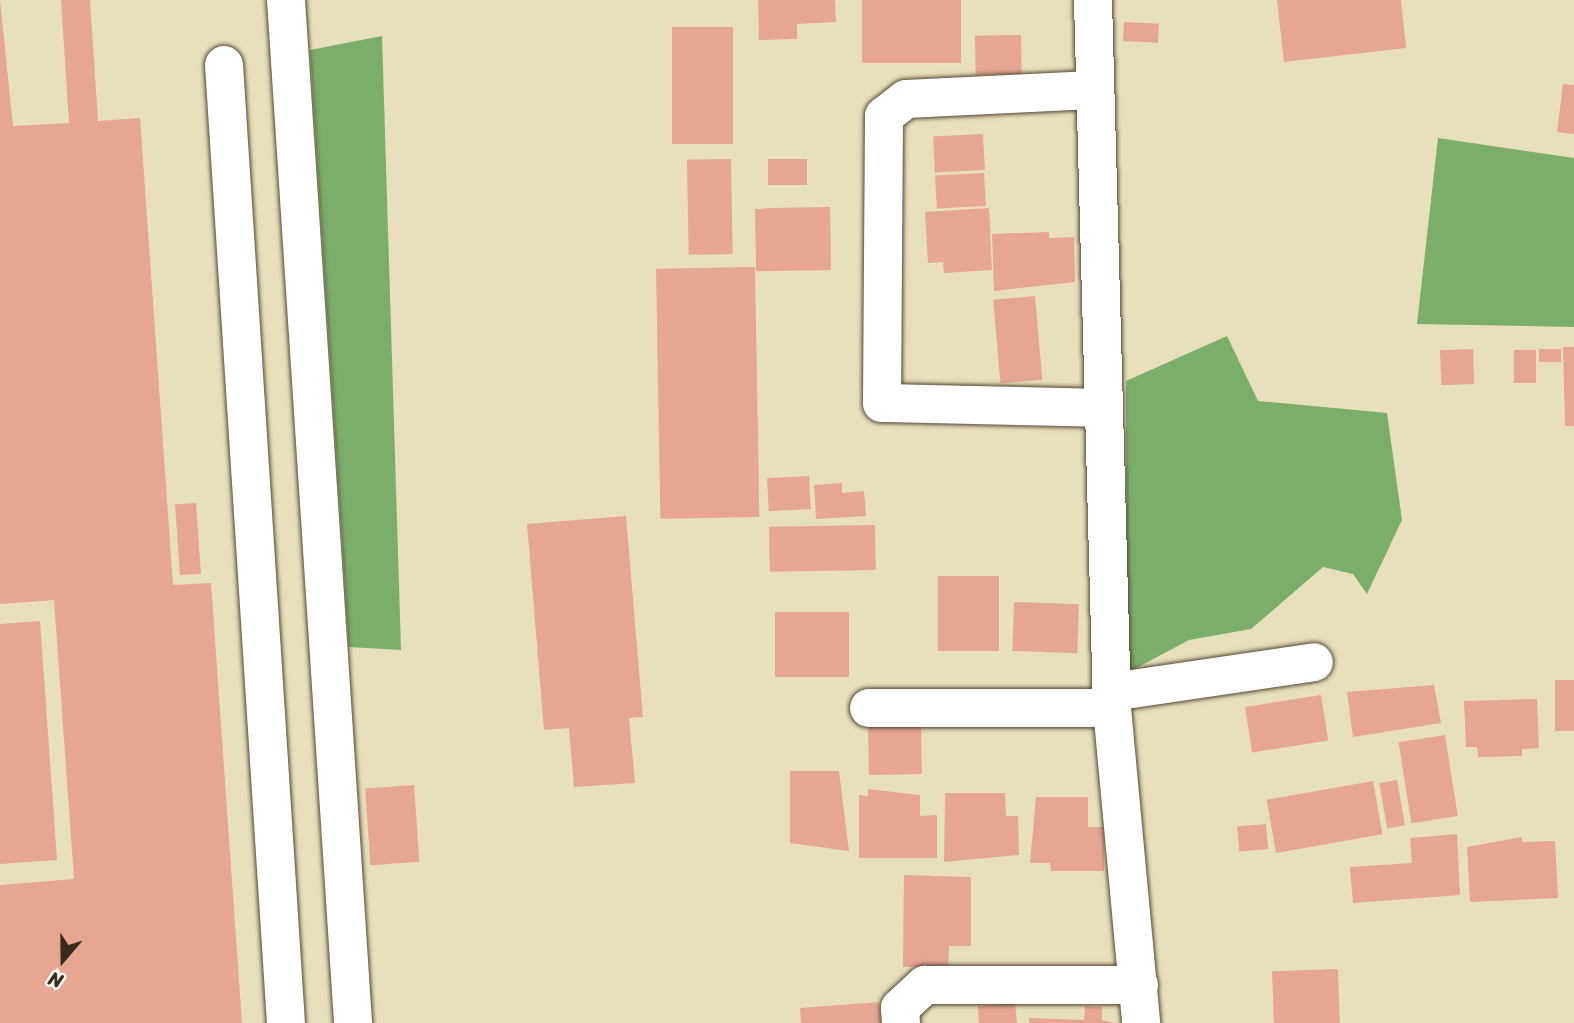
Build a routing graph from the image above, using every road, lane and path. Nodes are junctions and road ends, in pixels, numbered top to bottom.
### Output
1 (286, 0) edge
2 (1093, 0) edge
3 (224, 65) dead end
4 (1092, 90) junction
5 (1100, 408) junction
6 (1314, 662) dead end
7 (1112, 700) junction
8 (869, 708) dead end
9 (1139, 985) junction
10 (286, 1023) edge
11 (353, 1023) edge
12 (901, 1023) edge
13 (1141, 1023) edge

1 - 11 street
2 - 4 street
3 - 10 street
4 - 5 street
4 - 5 street
5 - 7 street
6 - 7 street
7 - 8 street
7 - 9 street
9 - 12 street
9 - 13 street

